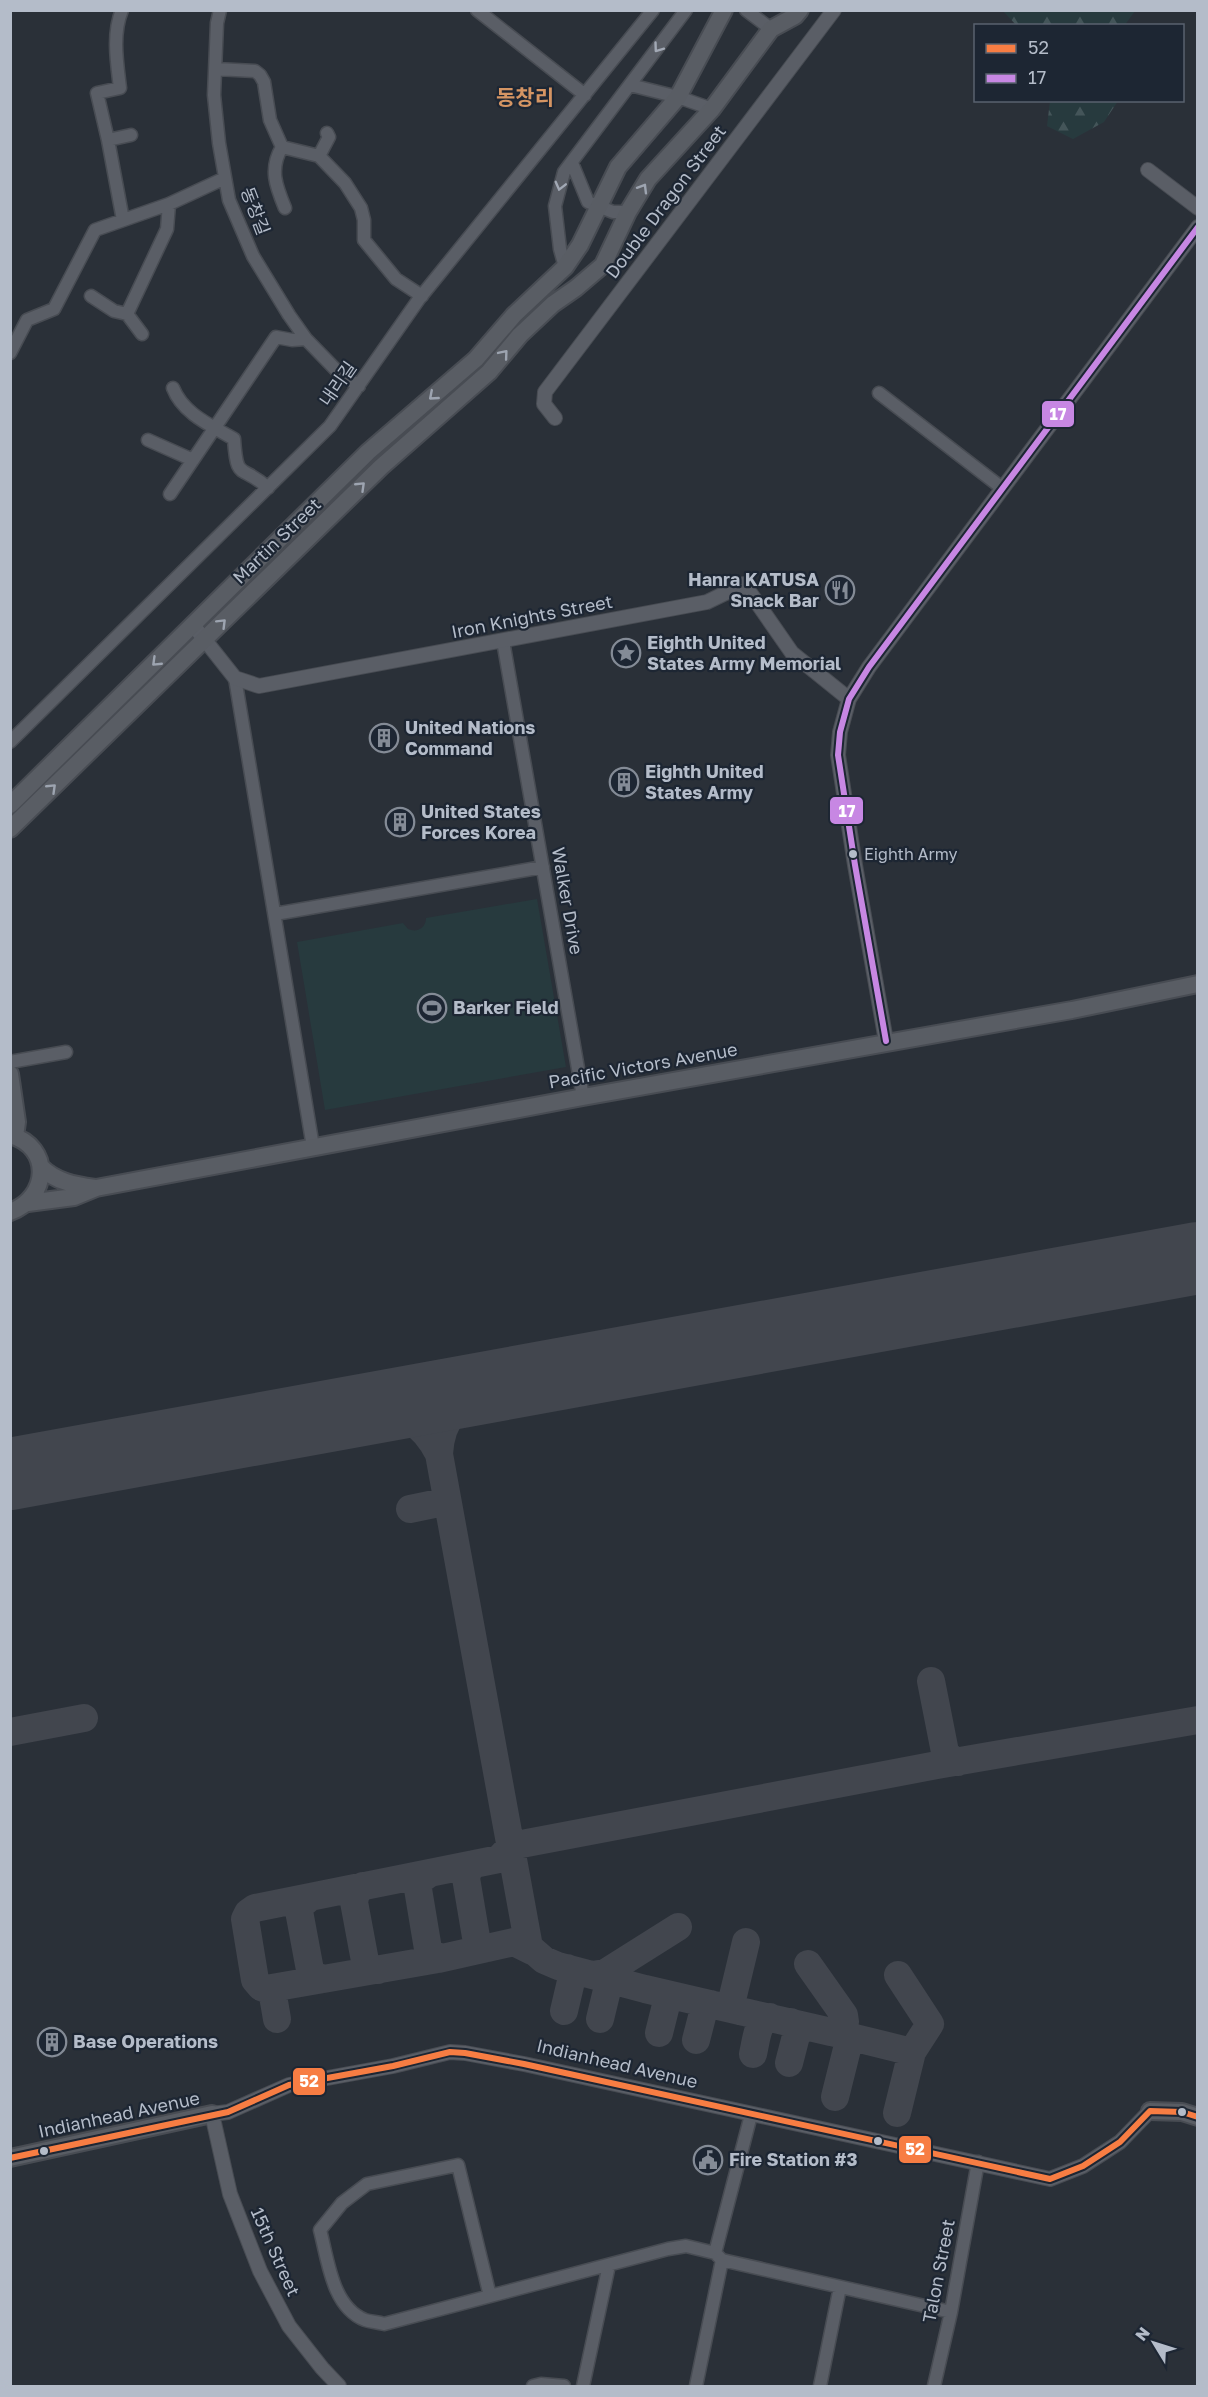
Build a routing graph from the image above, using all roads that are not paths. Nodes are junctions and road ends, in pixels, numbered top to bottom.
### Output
1 (122, 10) edge
2 (220, 10) edge
3 (477, 10) edge
4 (652, 10) edge
5 (686, 10) edge
6 (724, 10) edge
7 (746, 10) edge
8 (800, 10) edge
9 (834, 10) edge
10 (771, 29) junction
11 (216, 69) junction
12 (629, 88) junction
13 (585, 95) junction
14 (678, 97) junction
15 (712, 109) junction
16 (327, 133) dead end
17 (131, 135) dead end
18 (108, 140) junction
19 (282, 147) junction
20 (319, 156) junction
21 (572, 163) junction
22 (1148, 170) dead end
23 (225, 178) junction
24 (169, 204) junction
25 (597, 207) junction
26 (285, 208) dead end
27 (1197, 208) edge
28 (628, 212) junction
29 (123, 220) junction
30 (1197, 227) edge
31 (565, 267) junction
32 (92, 296) dead end
33 (422, 296) junction
34 (127, 314) junction
35 (142, 334) dead end
36 (306, 339) junction
37 (10, 353) edge
38 (359, 386) junction
39 (173, 388) dead end
40 (879, 393) dead end
41 (555, 418) dead end
42 (214, 428) junction
43 (148, 440) dead end
44 (193, 460) junction
45 (268, 488) junction
46 (1002, 488) junction
47 (170, 494) dead end
48 (193, 625) junction
49 (204, 640) junction
50 (503, 640) junction
51 (235, 678) junction
52 (849, 699) junction
53 (10, 742) edge
54 (10, 805) edge
55 (10, 829) edge
56 (543, 867) junction
57 (275, 914) junction
58 (1197, 984) edge
59 (886, 1041) junction
60 (66, 1052) dead end
61 (10, 1062) edge
62 (10, 1074) edge
63 (583, 1097) junction
64 (13, 1136) edge
65 (313, 1147) junction
66 (41, 1167) junction
67 (96, 1188) junction
68 (28, 1203) junction
69 (10, 1212) edge
70 (1150, 2110) joint
71 (213, 2114) junction
72 (751, 2115) junction
73 (1197, 2117) edge
74 (10, 2158) edge
75 (978, 2162) junction
76 (718, 2257) junction
77 (609, 2265) junction
78 (840, 2287) junction
79 (490, 2296) junction
80 (951, 2312) junction
81 (339, 2386) edge
82 (532, 2386) edge
83 (564, 2386) edge
84 (584, 2386) edge
85 (696, 2386) edge
86 (820, 2386) edge
87 (934, 2386) edge

1 - 18 street
2 - 11 street, 동창길
3 - 13 street
4 - 13 street, 내리길
5 -> 12 street
6 - 14 main road, Martin Street
7 - 10 street
8 - 10 main road
9 - 41 street, Double Dragon Street
10 - 15 main road, Martin Street
11 - 19 street
11 - 23 street, 동창길
12 - 14 street
12 - 21 street
13 - 33 street, 내리길
14 - 15 street
14 - 25 main road, Martin Street
28 -> 15 main road, Martin Street
16 - 20 street
17 - 18 street
18 - 29 street
19 - 20 street
19 - 26 street
20 - 33 street
21 - 25 street
21 -> 31 street
22 - 27 street
23 - 24 street
23 - 36 street, 동창길
24 - 29 street
24 - 34 street
25 - 28 street
25 - 31 main road, Martin Street
49 -> 28 main road, Martin Street
29 - 37 street
30 - 46 street
31 -> 48 main road, Martin Street
32 - 34 street
33 - 38 street, 내리길
34 - 35 street
36 - 38 street, 동창길
36 - 42 street
38 - 45 street, 내리길
39 - 42 street
40 - 46 street
42 - 44 street
42 - 45 street
43 - 44 street
44 - 47 street
45 - 53 street, 내리길
46 - 52 street
48 - 49 street
48 -> 54 main road, Martin Street
49 - 51 street
55 -> 49 main road, Martin Street
50 - 51 street, Iron Knights Street
50 - 52 street, Iron Knights Street
50 - 56 street, Walker Drive
51 - 57 street
52 - 59 street
56 - 57 street
56 - 63 street, Walker Drive
57 - 65 street
58 - 59 main road, Pacific Victors Avenue
59 - 63 main road, Pacific Victors Avenue
60 - 61 street
62 - 64 main road
63 - 65 main road, Pacific Victors Avenue
64 - 66 main road
65 - 67 main road, Pacific Victors Avenue
66 - 67 main road
66 - 68 main road
67 - 68 main road
68 - 69 main road
70 - 73 main road, Indianhead Avenue
70 - 75 street, Indianhead Avenue
71 - 72 street, Indianhead Avenue
71 - 74 main road, Indianhead Avenue
71 - 81 street, 15th Street
72 - 75 street, Indianhead Avenue
72 - 76 street
75 - 80 street, Talon Street
76 - 77 street
76 - 78 street
76 - 85 street
77 - 79 street
77 - 84 street
78 - 80 street
78 - 86 street
79 - 79 street
80 - 87 street, Talon Street
82 - 83 street

